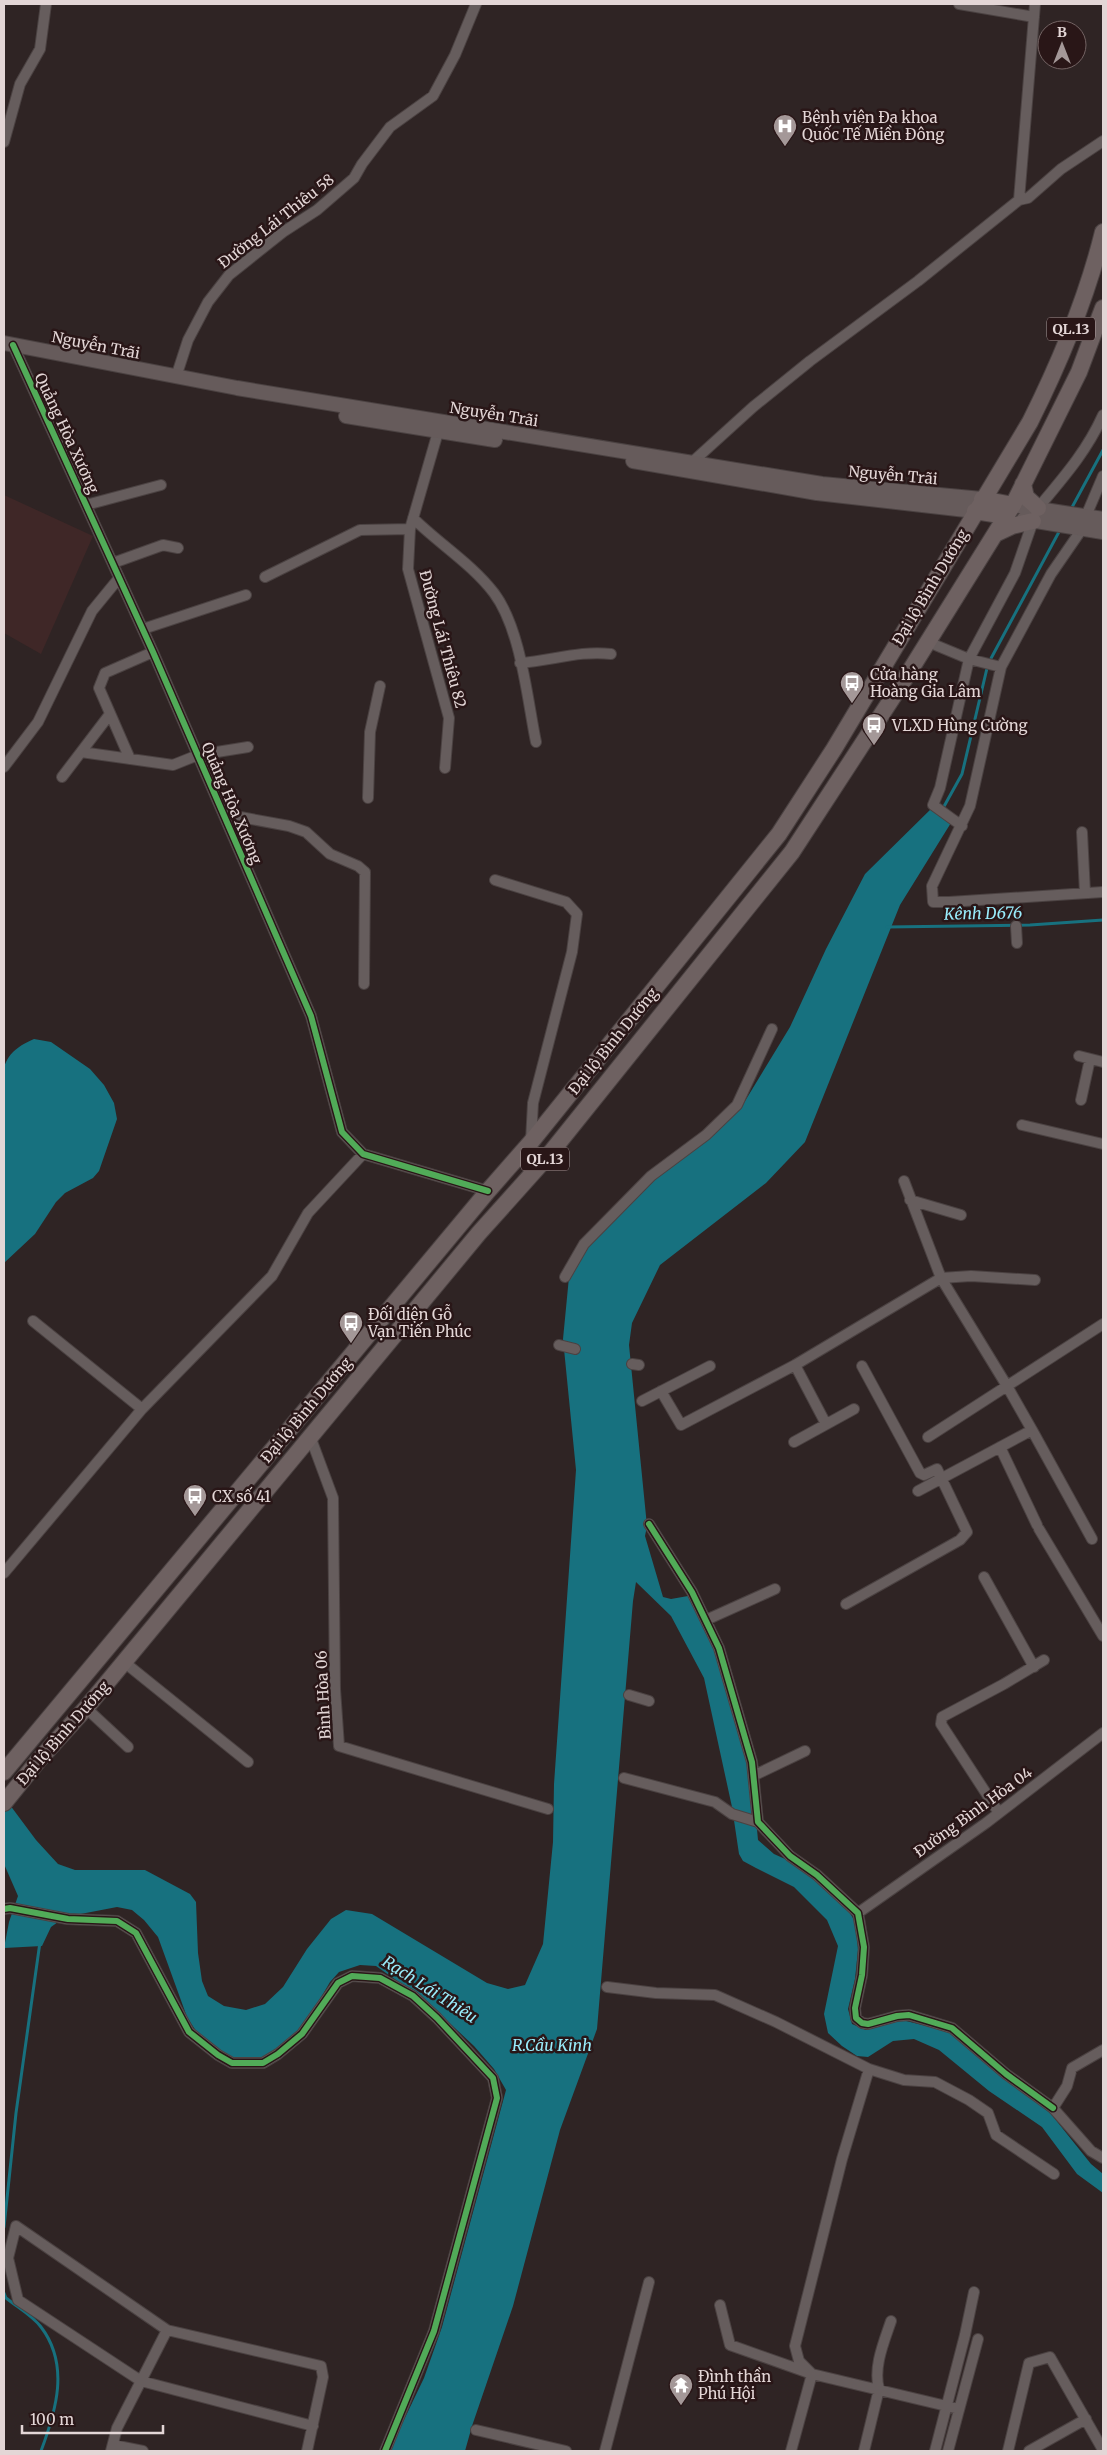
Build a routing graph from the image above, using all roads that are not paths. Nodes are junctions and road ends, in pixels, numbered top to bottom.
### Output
1 (46, 4) edge
2 (476, 4) edge
3 (959, 4) edge
4 (1035, 4) edge
5 (1034, 17) junction
6 (1103, 141) edge
7 (4, 142) edge
8 (1019, 200) junction
9 (1103, 232) edge
10 (1103, 308) edge
11 (10, 349) edge
12 (176, 377) junction
13 (236, 392) junction
14 (1103, 415) edge
15 (438, 432) junction
16 (514, 438) junction
17 (688, 466) junction
18 (1103, 476) edge
19 (1023, 484) junction
20 (161, 485) dead end
21 (86, 504) junction
22 (978, 505) junction
23 (1010, 510) junction
24 (1036, 514) junction
25 (413, 518) junction
26 (1103, 519) edge
27 (1084, 523) junction
28 (410, 529) junction
29 (1103, 532) edge
30 (995, 534) junction
31 (178, 548) dead end
32 (113, 563) junction
33 (265, 577) dead end
34 (119, 578) junction
35 (246, 595) dead end
36 (143, 629) junction
37 (928, 642) junction
38 (153, 652) junction
39 (611, 654) dead end
40 (969, 659) junction
41 (520, 663) junction
42 (1001, 667) junction
43 (380, 686) dead end
44 (110, 714) junction
45 (536, 742) dead end
46 (248, 747) dead end
47 (81, 752) junction
48 (198, 755) junction
49 (130, 759) junction
50 (4, 767) edge
51 (445, 768) dead end
52 (62, 777) dead end
53 (368, 798) dead end
54 (224, 814) junction
55 (962, 826) junction
56 (1082, 832) dead end
57 (495, 880) dead end
58 (1103, 892) edge
59 (1085, 893) junction
60 (1015, 897) junction
61 (1015, 909) dead end
62 (1016, 926) dead end
63 (1017, 943) dead end
64 (364, 984) dead end
65 (772, 1028) dead end
66 (1079, 1056) dead end
67 (1090, 1059) junction
68 (1103, 1062) edge
69 (1080, 1100) dead end
70 (1022, 1125) dead end
71 (531, 1142) junction
72 (1103, 1144) edge
73 (362, 1154) junction
74 (548, 1156) junction
75 (904, 1181) dead end
76 (488, 1191) junction
77 (910, 1200) junction
78 (961, 1215) dead end
79 (564, 1277) dead end
80 (941, 1278) junction
81 (1034, 1280) dead end
82 (33, 1321) dead end
83 (1103, 1324) edge
84 (559, 1345) dead end
85 (575, 1349) dead end
86 (795, 1365) junction
87 (710, 1366) dead end
88 (862, 1366) dead end
89 (1007, 1386) junction
90 (661, 1391) junction
91 (642, 1401) dead end
92 (142, 1409) junction
93 (854, 1409) dead end
94 (826, 1424) junction
95 (1032, 1430) junction
96 (310, 1436) junction
97 (928, 1437) dead end
98 (794, 1442) dead end
99 (276, 1445) junction
100 (1000, 1448) junction
101 (293, 1458) junction
102 (942, 1478) junction
103 (918, 1491) dead end
104 (649, 1524) dead end
105 (1092, 1539) dead end
106 (4, 1573) edge
107 (984, 1577) dead end
108 (775, 1589) dead end
109 (154, 1592) junction
110 (172, 1604) junction
111 (846, 1604) dead end
112 (706, 1620) junction
113 (1103, 1636) edge
114 (1044, 1660) dead end
115 (124, 1662) junction
116 (1034, 1667) junction
117 (629, 1695) dead end
118 (649, 1701) dead end
119 (86, 1708) junction
120 (1103, 1733) edge
121 (128, 1747) dead end
122 (805, 1751) dead end
123 (248, 1762) dead end
124 (4, 1772) edge
125 (755, 1775) junction
126 (624, 1778) dead end
127 (4, 1803) edge
128 (545, 1809) dead end
129 (999, 1813) junction
130 (758, 1822) junction
131 (7, 1908) edge
132 (858, 1913) junction
133 (607, 1987) dead end
134 (1102, 2053) edge
135 (869, 2069) junction
136 (1053, 2108) junction
137 (1103, 2158) edge
138 (1054, 2174) dead end
139 (649, 2282) dead end
140 (974, 2292) dead end
141 (720, 2306) dead end
142 (891, 2321) dead end
143 (167, 2330) junction
144 (978, 2338) dead end
145 (812, 2374) junction
146 (141, 2381) junction
147 (880, 2388) junction
148 (947, 2407) junction
149 (959, 2409) junction
150 (1086, 2419) junction
151 (313, 2426) junction
152 (476, 2430) dead end
153 (112, 2448) edge
154 (1103, 2450) edge
155 (143, 2451) edge
156 (308, 2451) edge
157 (385, 2451) edge
158 (566, 2451) edge
159 (605, 2451) edge
160 (791, 2451) edge
161 (864, 2451) edge
162 (935, 2451) edge
163 (948, 2451) edge
164 (1008, 2451) edge
165 (1029, 2451) edge

1 - 7 street
2 - 12 street, Đường Lái Thiêu 58
3 - 5 street
4 - 5 street
5 - 8 street
6 - 8 street
8 - 17 street
9 - 22 highway, Đại lộ Bình Dương / QL.13
10 - 19 highway, Đại lộ Bình Dương / QL.13
11 - 12 main road, Nguyễn Trãi
11 - 13 main road, Nguyễn Trãi
11 - 21 street, Quảng Hòa Xương
12 - 13 main road, Nguyễn Trãi
13 - 15 main road, Nguyễn Trãi
13 - 16 main road, Nguyễn Trãi
14 - 24 street
15 - 16 main road, Nguyễn Trãi
15 - 25 street, Đường Lái Thiêu 82
16 - 17 main road, Nguyễn Trãi
17 - 22 main road, Nguyễn Trãi
18 - 27 street
19 - 23 highway, Đại lộ Bình Dương / QL.13
19 - 24 highway
20 - 21 street
21 - 32 street, Quảng Hòa Xương
22 - 23 highway
22 - 71 highway, Đại lộ Bình Dương / QL.13
23 - 24 main road
23 - 30 highway, Đại lộ Bình Dương / QL.13
24 - 27 main road
24 - 30 highway
24 - 40 street
25 - 28 street, Đường Lái Thiêu 82
25 - 41 street
26 - 27 main road
27 - 29 main road
27 - 42 street
28 - 33 street
28 - 51 street, Đường Lái Thiêu 82
30 - 37 highway, Đại lộ Bình Dương / QL.13
31 - 32 street
32 - 34 street, Quảng Hòa Xương
34 - 36 street, Quảng Hòa Xương
34 - 50 street
35 - 36 street
36 - 38 street, Quảng Hòa Xương
37 - 40 street
37 - 74 highway, Đại lộ Bình Dương / QL.13
38 - 44 street
38 - 48 street, Quảng Hòa Xương
39 - 41 street
40 - 42 street
40 - 55 street
41 - 45 street
42 - 55 street
43 - 53 street
44 - 47 street
44 - 49 street
46 - 48 street
47 - 49 street
47 - 52 street
48 - 49 street
48 - 54 street, Quảng Hòa Xương
54 - 64 street
54 - 73 street, Quảng Hòa Xương
55 - 60 street
56 - 59 street
57 - 71 street
58 - 59 street
59 - 60 street
60 - 61 street
62 - 63 street
65 - 79 street
66 - 67 street
67 - 68 street
67 - 69 street
70 - 72 street
71 - 74 highway
71 - 76 highway, Đại lộ Bình Dương / QL.13
73 - 76 street
73 - 92 street
74 - 96 highway, Đại lộ Bình Dương / QL.13
75 - 77 street
76 - 99 highway, Đại lộ Bình Dương / QL.13
77 - 78 street
77 - 80 street
80 - 81 street
80 - 86 street
80 - 89 street
82 - 92 street
83 - 89 street
84 - 85 street
86 - 90 street
86 - 94 street
87 - 90 street
88 - 102 street
89 - 95 street
89 - 97 street
90 - 91 street
92 - 106 street
93 - 94 street
94 - 98 street
95 - 100 street
95 - 105 street
96 - 101 highway, Đại lộ Bình Dương / QL.13
96 - 128 street, Bình Hòa 06
99 - 101 highway
99 - 109 highway, Đại lộ Bình Dương / QL.13
100 - 102 street
100 - 113 street
101 - 110 highway, Đại lộ Bình Dương / QL.13
102 - 103 street
102 - 111 street
104 - 112 street
107 - 116 street
108 - 112 street
109 - 110 highway
109 - 124 highway, Đại lộ Bình Dương / QL.13
110 - 115 highway, Đại lộ Bình Dương / QL.13
112 - 125 street
114 - 116 street
115 - 119 highway, Đại lộ Bình Dương / QL.13
115 - 123 street
116 - 129 street
117 - 118 street
119 - 121 street
119 - 127 highway, Đại lộ Bình Dương / QL.13
120 - 129 street, Đường Bình Hòa 04
122 - 125 street
125 - 130 street
126 - 130 street
129 - 132 street, Đường Bình Hòa 04
130 - 132 street
131 - 157 street
132 - 136 street
133 - 135 street
134 - 136 street
135 - 138 street
135 - 145 street
136 - 137 street
139 - 159 street
140 - 148 street
141 - 145 street
142 - 147 street
143 - 146 street
143 - 146 street
143 - 151 street
144 - 149 street
145 - 147 street
145 - 160 street
146 - 151 street
146 - 153 street
147 - 148 street
147 - 161 street
148 - 149 street
148 - 162 street
149 - 163 street
150 - 154 street
150 - 164 street
150 - 165 street
151 - 156 street
152 - 158 street
153 - 155 street

